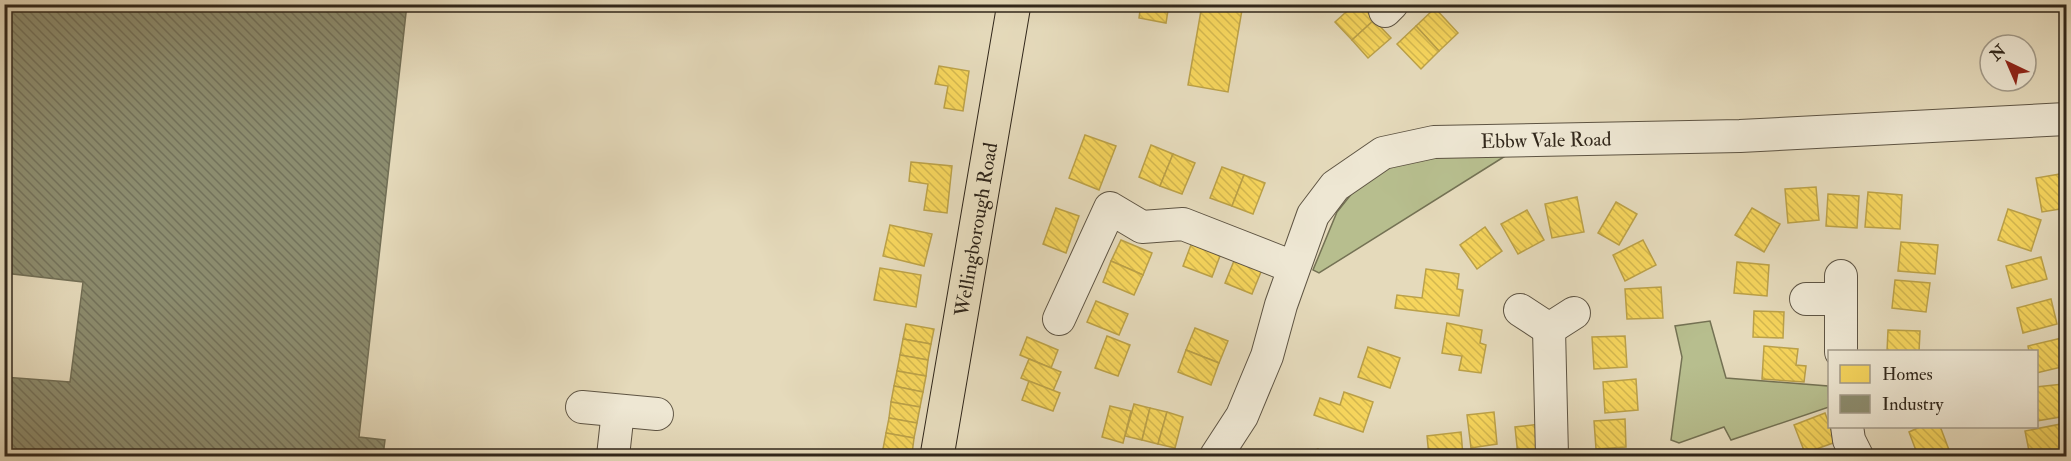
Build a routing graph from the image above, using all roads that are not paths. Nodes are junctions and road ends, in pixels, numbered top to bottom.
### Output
1 (1014, 4) edge
2 (2067, 119) edge
3 (1293, 267) junction
4 (1806, 299) dead end
5 (1520, 310) dead end
6 (1059, 319) dead end
7 (1841, 350) edge
8 (582, 407) dead end
9 (618, 411) junction
10 (657, 414) dead end
11 (1847, 428) edge
12 (613, 456) edge
13 (937, 456) edge
14 (1216, 456) edge
15 (1552, 456) edge
16 (1857, 456) edge

1 - 13 main road, Wellingborough Road
2 - 3 street, Ebbw Vale Road
3 - 6 street
3 - 14 street, Ebbw Vale Road
4 - 7 street
5 - 15 street
8 - 9 street
9 - 10 street
9 - 12 street
11 - 16 street

